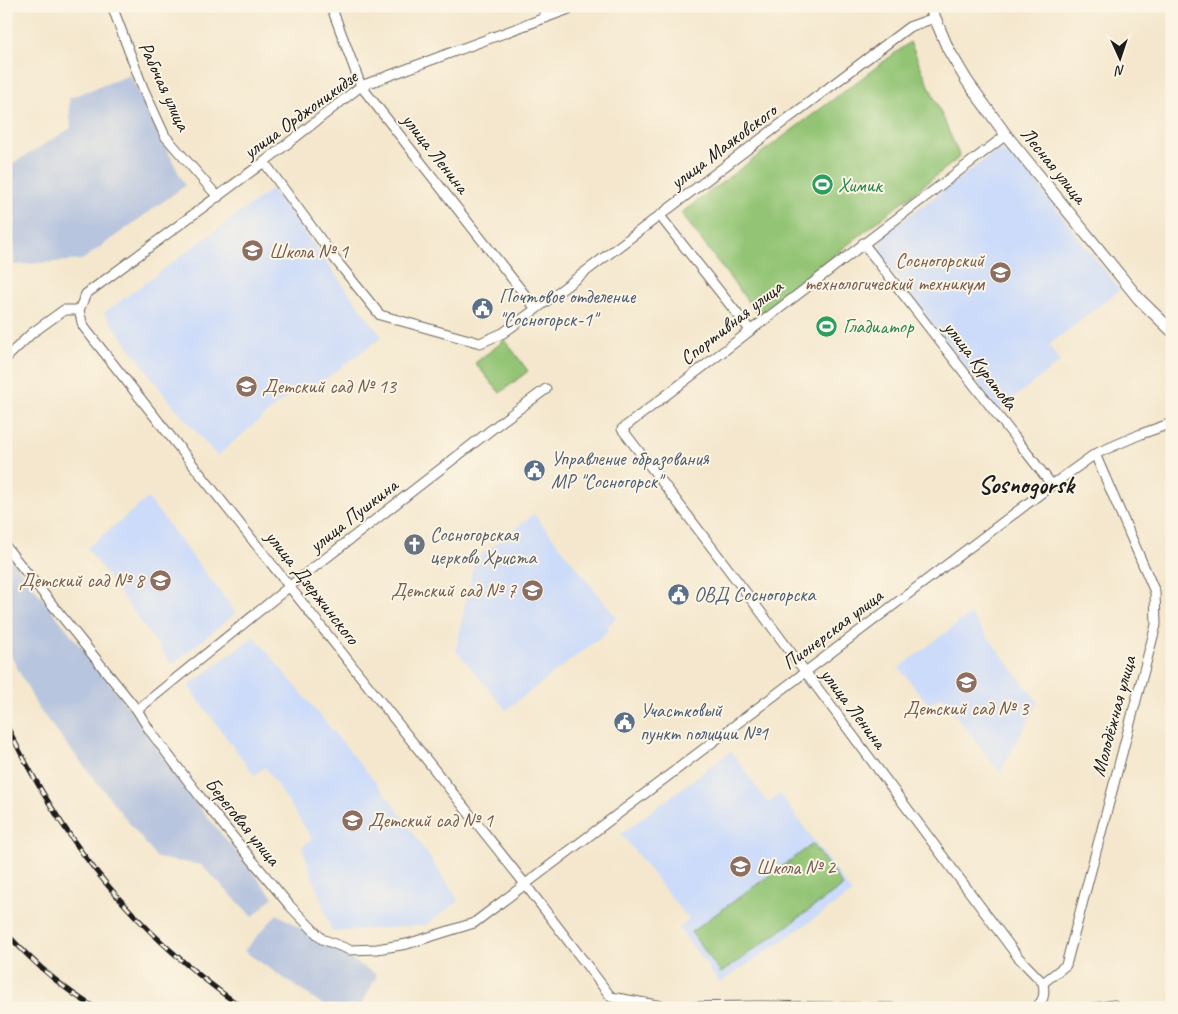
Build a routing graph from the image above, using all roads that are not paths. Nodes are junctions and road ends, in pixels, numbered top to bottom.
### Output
1 (112, 6) edge
2 (331, 6) edge
3 (542, 6) edge
4 (578, 6) edge
5 (930, 6) edge
6 (546, 18) junction
7 (934, 18) junction
8 (361, 86) junction
9 (1006, 135) junction
10 (264, 162) junction
11 (218, 197) junction
12 (660, 216) junction
13 (863, 243) junction
14 (536, 309) junction
15 (79, 310) junction
16 (750, 330) junction
17 (1172, 331) edge
18 (6, 358) edge
19 (546, 389) dead end
20 (1172, 422) edge
21 (622, 429) joint
22 (1095, 454) junction
23 (1052, 485) junction
24 (6, 547) edge
25 (290, 586) junction
26 (805, 672) junction
27 (137, 710) junction
28 (525, 884) junction
29 (1043, 983) junction
30 (1114, 1005) dead end
31 (892, 1008) edge
32 (1035, 1008) edge
33 (1093, 1008) edge

1 - 11 street, Рабочая улица
2 - 8 street, улица Ленина
3 - 6 street
4 - 6 street, улица Орджоникидзе
5 - 7 main road, Лесная улица
6 - 8 street, улица Орджоникидзе
7 - 9 main road, Лесная улица
7 - 12 street, улица Маяковского
8 - 10 street, улица Орджоникидзе
8 - 14 street, улица Ленина
9 - 13 street, Спортивная улица
9 - 17 main road, Лесная улица
10 - 11 street, улица Орджоникидзе
10 - 14 street, улица Маяковского
11 - 15 street, улица Орджоникидзе
12 - 14 street, улица Маяковского
12 - 16 street
13 - 16 street, Спортивная улица
13 - 23 street, улица Куратова
15 - 18 street
15 - 25 street, улица Дзержинского
16 - 21 street, Спортивная улица
19 - 25 street, улица Пушкина
20 - 22 street, Пионерская улица
21 - 26 street, улица Ленина
22 - 23 street, Пионерская улица
22 - 29 street, Молодёжная улица
23 - 26 street, Пионерская улица
24 - 27 street, Береговая улица
25 - 27 street, улица Пушкина
25 - 28 street, улица Дзержинского
26 - 28 street, Пионерская улица
26 - 29 street, улица Ленина
27 - 28 street, Береговая улица
28 - 31 street, улица Дзержинского
29 - 32 street
30 - 33 street

